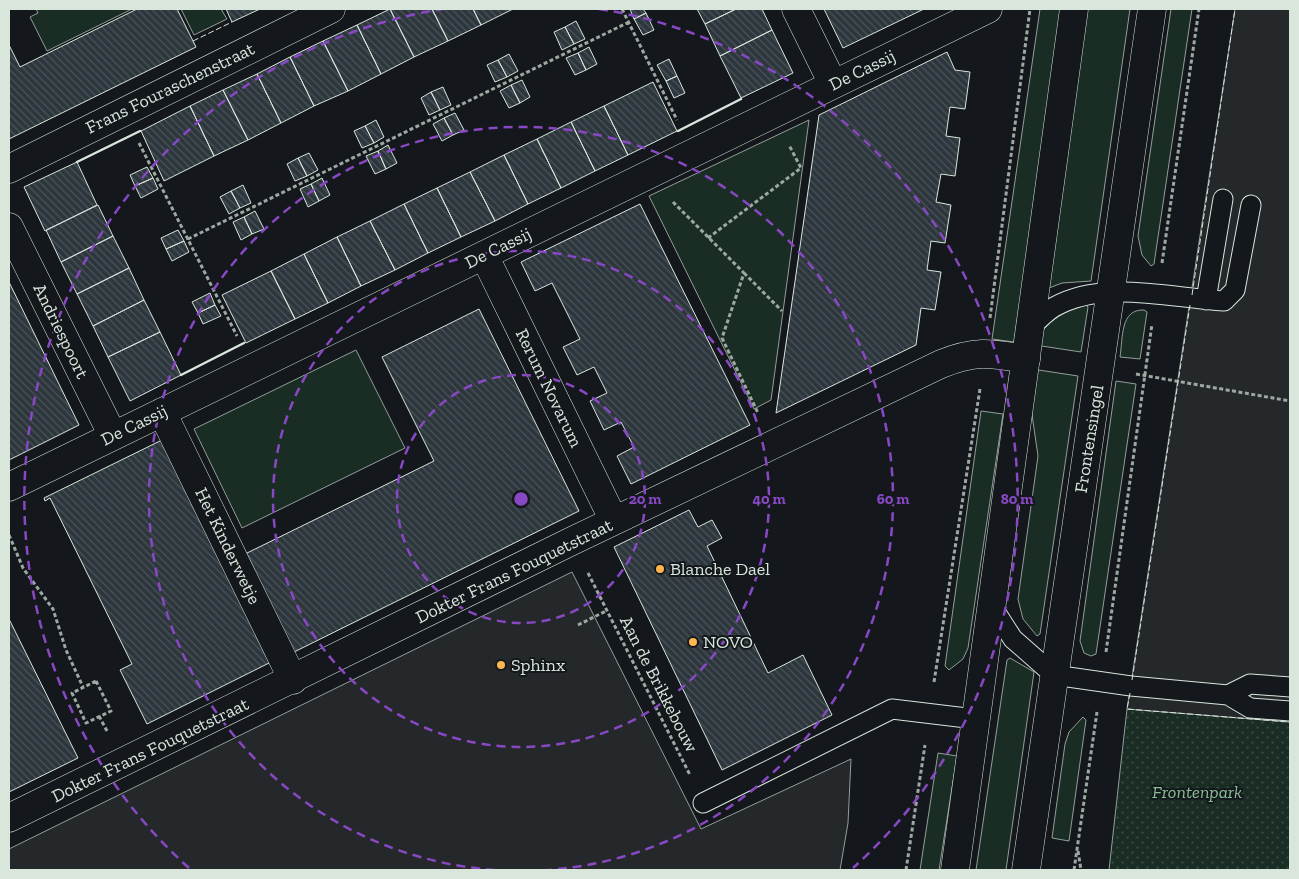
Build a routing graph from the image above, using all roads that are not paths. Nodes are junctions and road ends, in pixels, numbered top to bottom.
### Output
1 (331, 9) edge
2 (796, 9) edge
3 (988, 9) edge
4 (1074, 9) edge
5 (1152, 9) edge
6 (833, 84) junction
7 (9, 168) edge
8 (1223, 199) dead end
9 (1251, 205) dead end
10 (9, 227) edge
11 (484, 255) junction
12 (1112, 292) junction
13 (1206, 300) junction
14 (1031, 327) junction
15 (1026, 359) junction
16 (162, 412) junction
17 (113, 436) junction
18 (9, 487) edge
19 (614, 521) junction
20 (993, 608) junction
21 (1054, 675) junction
22 (293, 680) junction
23 (1290, 687) edge
24 (1228, 696) junction
25 (1290, 711) edge
26 (975, 719) junction
27 (703, 803) road end
28 (9, 818) edge
29 (955, 870) edge
30 (1026, 870) edge

1 - 7 street, Frans Fouraschenstraat
2 - 6 street
3 - 6 street, De Cassij
4 - 14 street
5 - 12 street, Frontensingel
6 - 11 street, De Cassij
8 - 13 lane
9 - 13 lane
10 - 17 street, Andriespoort
11 - 16 street, De Cassij
11 - 19 street, Rerum Novarum
12 - 13 lane
12 - 14 lane
12 - 21 street, Frontensingel
14 - 15 street
15 - 19 street, Dokter Frans Fouquetstraat
15 - 20 street
16 - 17 street, De Cassij
16 - 22 street, Het Kinderwetje
17 - 18 street, De Cassij
19 - 22 street, Dokter Frans Fouquetstraat
20 - 21 lane
20 - 26 street
21 - 24 lane
21 - 30 street, Frontensingel
22 - 28 street, Dokter Frans Fouquetstraat
23 - 24 lane
24 - 25 lane
26 - 27 lane
26 - 29 street

